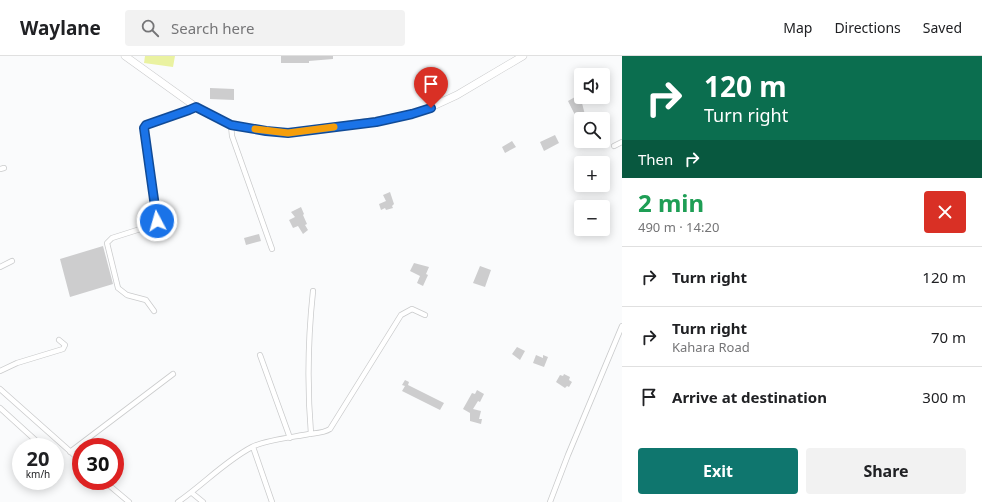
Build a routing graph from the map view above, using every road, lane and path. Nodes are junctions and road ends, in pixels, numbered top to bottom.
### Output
1 (125, 56) edge
2 (523, 56) edge
3 (196, 107) junction
4 (231, 125) junction
5 (622, 142) edge
6 (614, 146) dead end
7 (272, 249) dead end
8 (12, 261) dead end
9 (0, 267) edge
10 (313, 291) dead end
11 (154, 311) dead end
12 (425, 315) dead end
13 (622, 326) edge
14 (60, 340) dead end
15 (260, 355) dead end
16 (0, 371) edge
17 (173, 374) dead end
18 (0, 389) edge
19 (0, 408) edge
20 (311, 434) junction
21 (33, 438) edge
22 (290, 438) junction
23 (253, 446) junction
24 (70, 452) joint
25 (115, 490) edge
26 (192, 493) junction
27 (129, 502) edge
28 (178, 502) edge
29 (203, 502) edge
30 (272, 502) edge
31 (550, 502) edge

1 - 3 street
2 - 4 street
3 - 4 street
3 - 11 street
4 - 7 street
5 - 6 street
8 - 9 street
10 - 20 street
12 - 20 street
13 - 31 street
14 - 16 street
15 - 22 street
17 - 24 street
18 - 24 street
19 - 21 street
20 - 22 street
22 - 23 street
23 - 26 street
23 - 30 street
25 - 27 street
26 - 28 street
26 - 29 street

